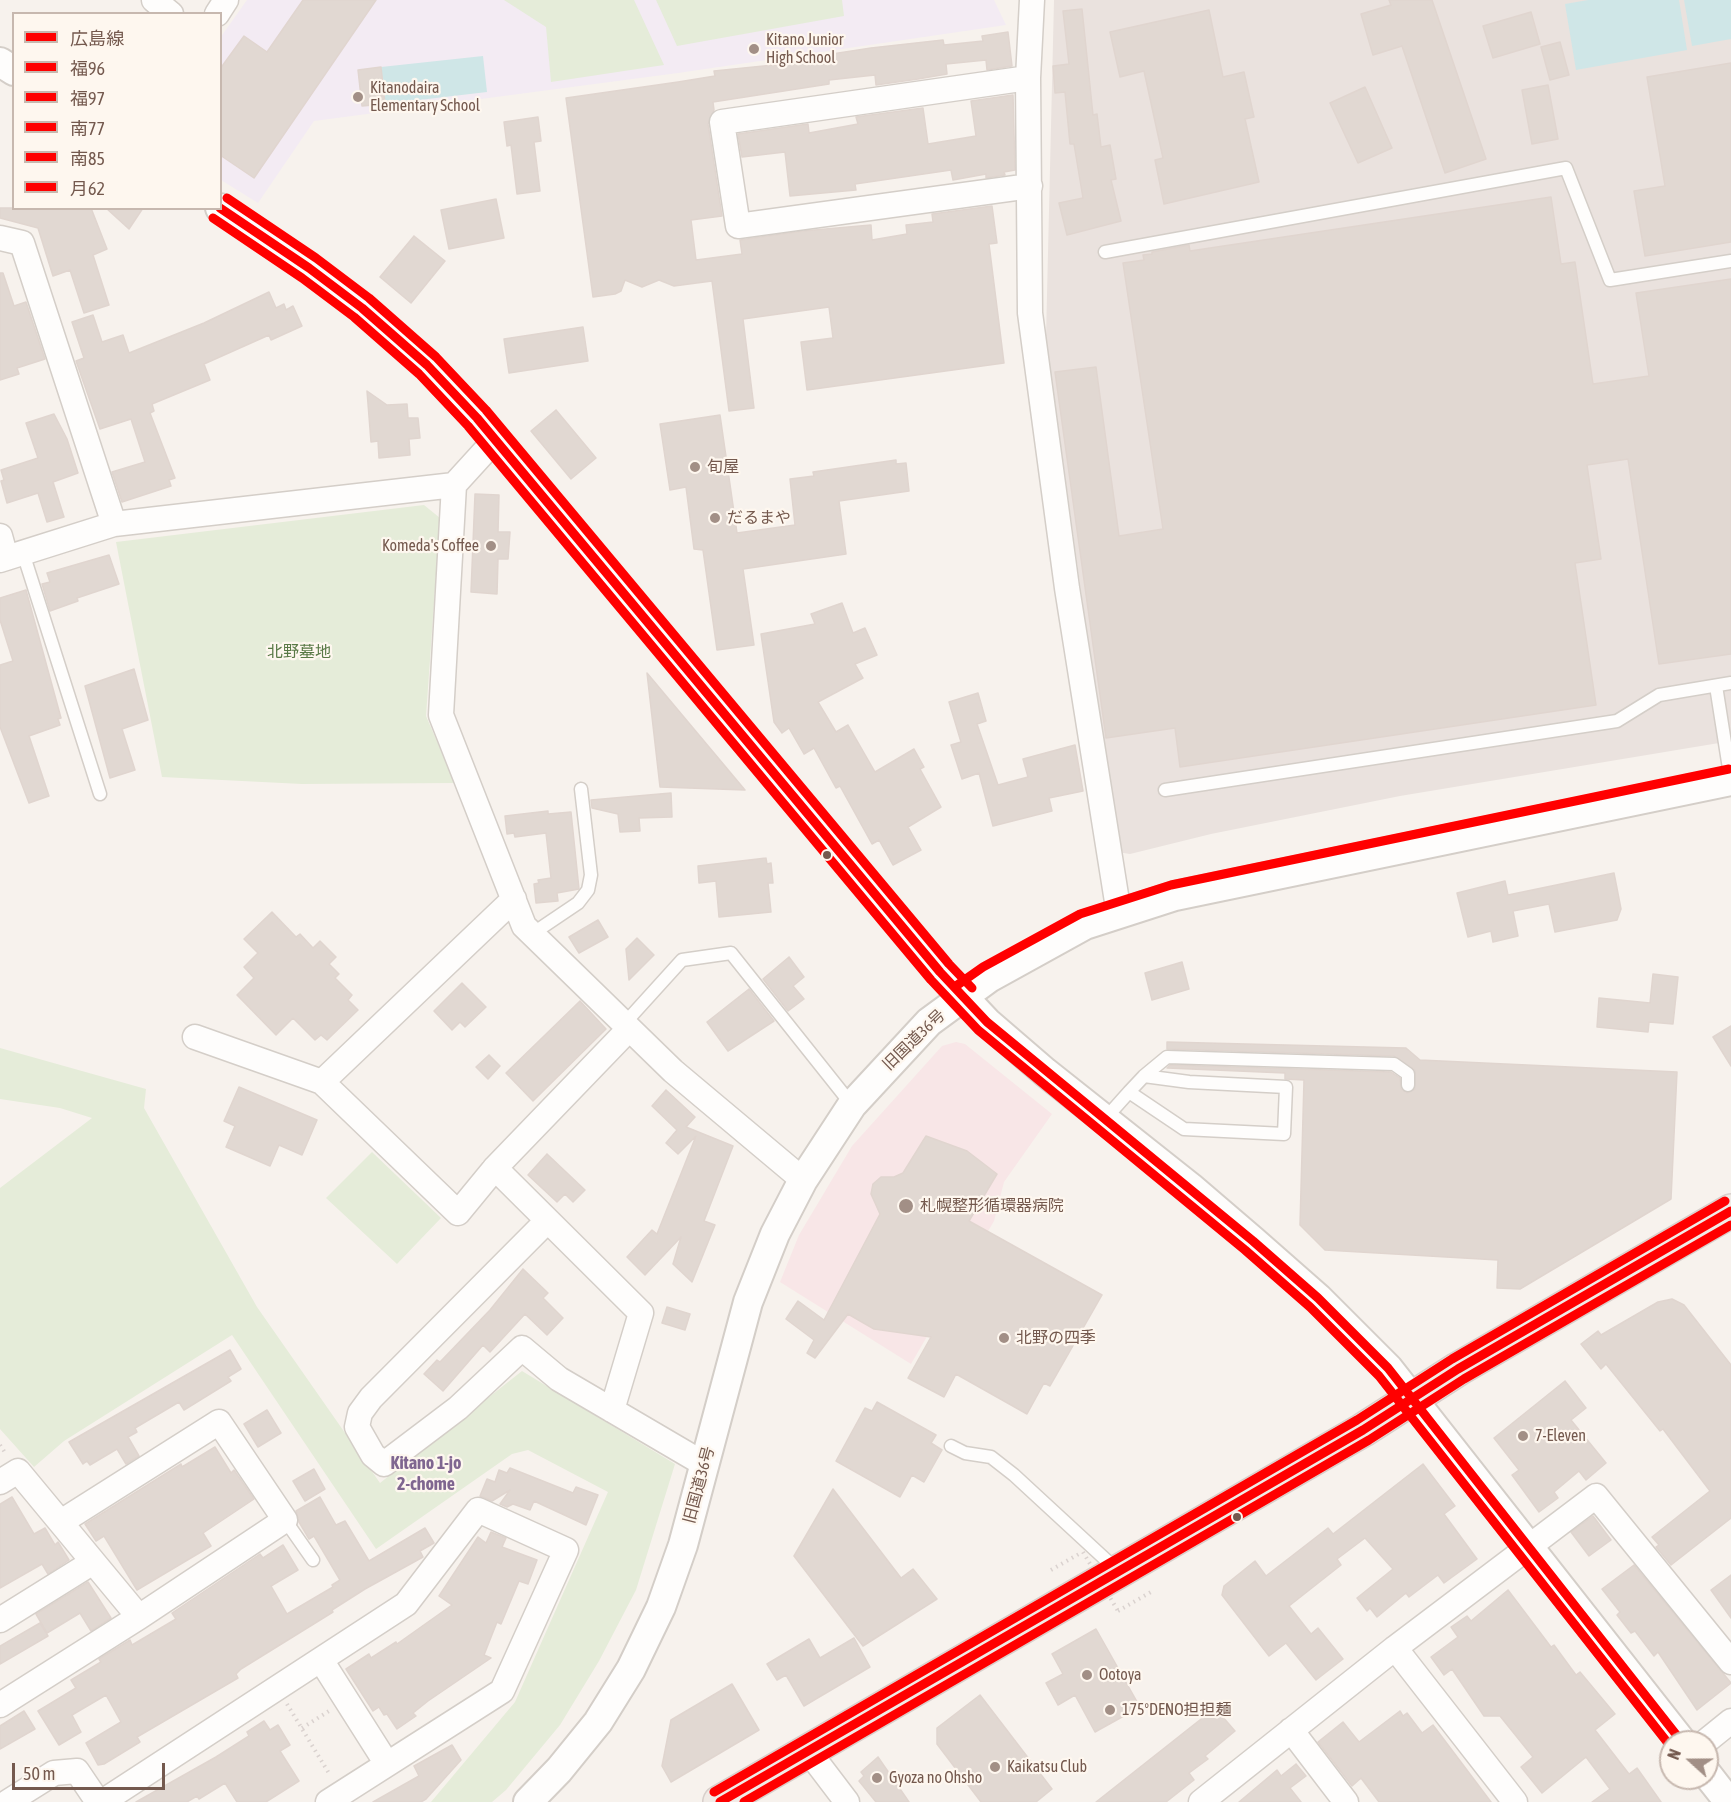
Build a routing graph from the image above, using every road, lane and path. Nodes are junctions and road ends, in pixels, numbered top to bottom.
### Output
1 (153, 0) edge
2 (1032, 0) edge
3 (168, 12) edge
4 (1028, 78) junction
5 (1030, 186) junction
6 (222, 209) edge
7 (0, 238) edge
8 (1106, 252) dead end
9 (1731, 261) edge
10 (495, 440) junction
11 (454, 485) junction
12 (114, 524) junction
13 (7, 552) edge
14 (1731, 683) edge
15 (1716, 686) junction
16 (1731, 781) edge
17 (580, 789) dead end
18 (1164, 790) dead end
19 (100, 794) dead end
20 (514, 899) junction
21 (1119, 914) junction
22 (532, 934) junction
23 (963, 996) junction
24 (627, 1026) junction
25 (195, 1037) dead end
26 (1144, 1076) junction
27 (322, 1082) junction
28 (1408, 1085) dead end
29 (1129, 1092) junction
30 (852, 1105) junction
31 (1104, 1120) junction
32 (495, 1168) junction
33 (802, 1180) junction
34 (1731, 1211) edge
35 (547, 1221) junction
36 (1413, 1399) junction
37 (612, 1410) junction
38 (951, 1446) dead end
39 (704, 1464) junction
40 (0, 1482) edge
41 (285, 1520) junction
42 (61, 1522) junction
43 (1529, 1548) junction
44 (313, 1560) dead end
45 (93, 1562) junction
46 (1051, 1570) dead end
47 (1119, 1572) junction
48 (1151, 1592) dead end
49 (139, 1617) junction
50 (0, 1620) edge
51 (1395, 1647) junction
52 (321, 1660) junction
53 (1731, 1662) edge
54 (278, 1688) junction
55 (347, 1701) junction
56 (0, 1705) edge
57 (1731, 1721) edge
58 (302, 1728) junction
59 (1290, 1730) junction
60 (1673, 1730) edge
61 (1719, 1731) edge
62 (809, 1752) junction
63 (387, 1764) junction
64 (1719, 1789) edge
65 (335, 1798) edge
66 (8, 1802) edge
67 (100, 1802) edge
68 (528, 1802) edge
69 (720, 1802) edge
70 (847, 1802) edge
71 (1201, 1802) edge
72 (1346, 1802) edge
73 (1515, 1802) edge
74 (1729, 1802) edge

1 - 3 street
2 - 4 street
4 - 5 street
4 - 5 street
5 - 21 street
6 - 10 street
7 - 12 street
8 - 9 lane
10 - 11 street
10 - 23 street
11 - 12 street
11 - 20 street
12 - 13 street
13 - 19 lane
14 - 15 lane
15 - 16 lane
15 - 18 lane
16 - 21 street, 旧国道36号
17 - 22 lane
20 - 22 street
20 - 27 street
21 - 23 street, 旧国道36号
22 - 24 street
23 - 30 street, 旧国道36号
23 - 31 street
24 - 30 lane
24 - 32 street
24 - 33 street
25 - 27 street
26 - 28 lane
26 - 29 lane
26 - 29 lane
27 - 32 street
29 - 31 lane
30 - 33 street, 旧国道36号
31 - 36 street
32 - 35 street
33 - 39 street, 旧国道36号
34 - 36 highway
35 - 37 street
35 - 37 street
36 - 43 street
36 - 47 highway
37 - 39 street
38 - 47 lane
39 - 68 street, 旧国道36号
40 - 42 street
41 - 42 street
41 - 44 lane
41 - 49 street
42 - 45 street
43 - 51 street
43 - 53 street
43 - 60 street
45 - 49 street
45 - 50 street
46 - 48 path, bridge
47 - 62 highway
49 - 56 street
51 - 59 street
51 - 73 street
52 - 54 street
52 - 55 street
52 - 63 street
54 - 58 path
54 - 67 street
55 - 58 path
55 - 63 street
57 - 61 street
58 - 65 path
59 - 71 street
59 - 72 street
62 - 69 highway
62 - 70 street
63 - 65 street
64 - 74 street
66 - 67 street

